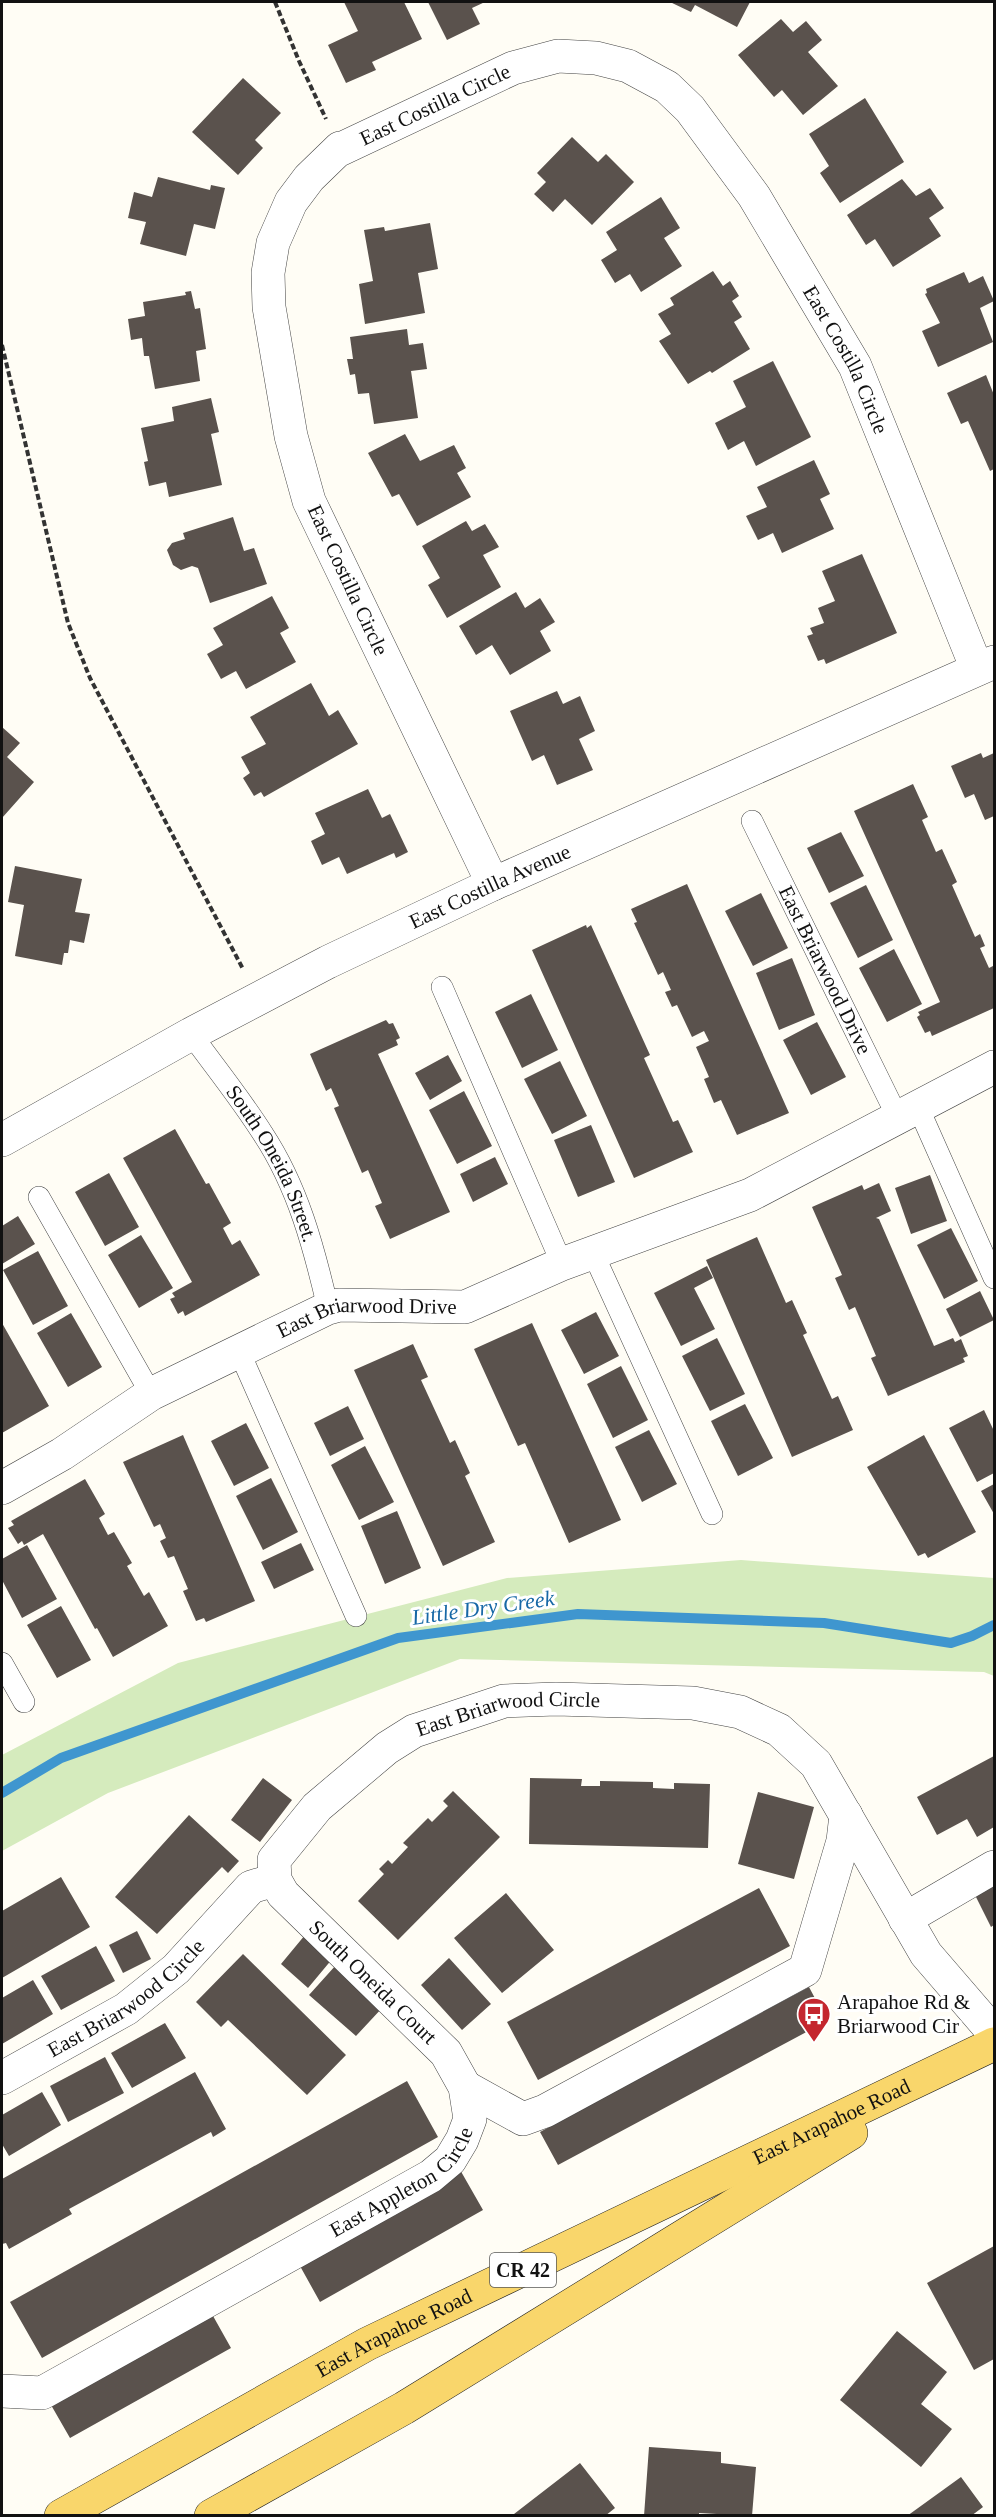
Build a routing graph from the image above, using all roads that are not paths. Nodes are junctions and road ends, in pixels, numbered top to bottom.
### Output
1 (986, 666) edge
2 (752, 821) dead end
3 (493, 884) junction
4 (442, 987) dead end
5 (191, 1034) junction
6 (994, 1067) edge
7 (908, 1113) junction
8 (2, 1140) edge
9 (39, 1197) dead end
10 (594, 1254) junction
11 (562, 1264) junction
12 (994, 1278) edge
13 (328, 1308) junction
14 (239, 1351) junction
15 (151, 1394) junction
16 (2, 1488) edge
17 (712, 1514) dead end
18 (356, 1616) dead end
19 (2, 1663) edge
20 (24, 1702) dead end
21 (846, 1815) junction
22 (994, 1867) edge
23 (275, 1880) junction
24 (905, 1919) junction
25 (994, 2033) edge
26 (994, 2044) edge
27 (2, 2078) edge
28 (465, 2087) junction
29 (2, 2391) edge
30 (62, 2516) edge
31 (211, 2516) edge

1 - 3 street, East Costilla Avenue
1 - 3 street, East Costilla Circle
2 - 7 lane, East Briarwood Drive
3 - 5 street, East Costilla Avenue
4 - 11 lane
5 - 8 street, East Costilla Avenue
5 - 13 lane, South Oneida Street.
6 - 7 street, East Briarwood Drive
7 - 10 street, East Briarwood Drive
7 - 12 lane, East Briarwood Drive
9 - 15 lane
10 - 11 street, East Briarwood Drive
10 - 17 lane
11 - 13 street, East Briarwood Drive
13 - 14 street, East Briarwood Drive
14 - 15 street, East Briarwood Drive
14 - 18 lane
15 - 16 street, East Briarwood Drive
19 - 20 lane
21 - 23 street, East Briarwood Circle
21 - 24 street, East Briarwood Circle
21 - 28 street, East Appleton Circle
22 - 24 street
23 - 27 street, East Briarwood Circle
23 - 28 street, South Oneida Court
24 - 25 street, East Briarwood Circle
26 - 30 main road, East Arapahoe Road / CR 42
26 - 31 main road, East Arapahoe Road / CR 42
28 - 29 street, East Appleton Circle

